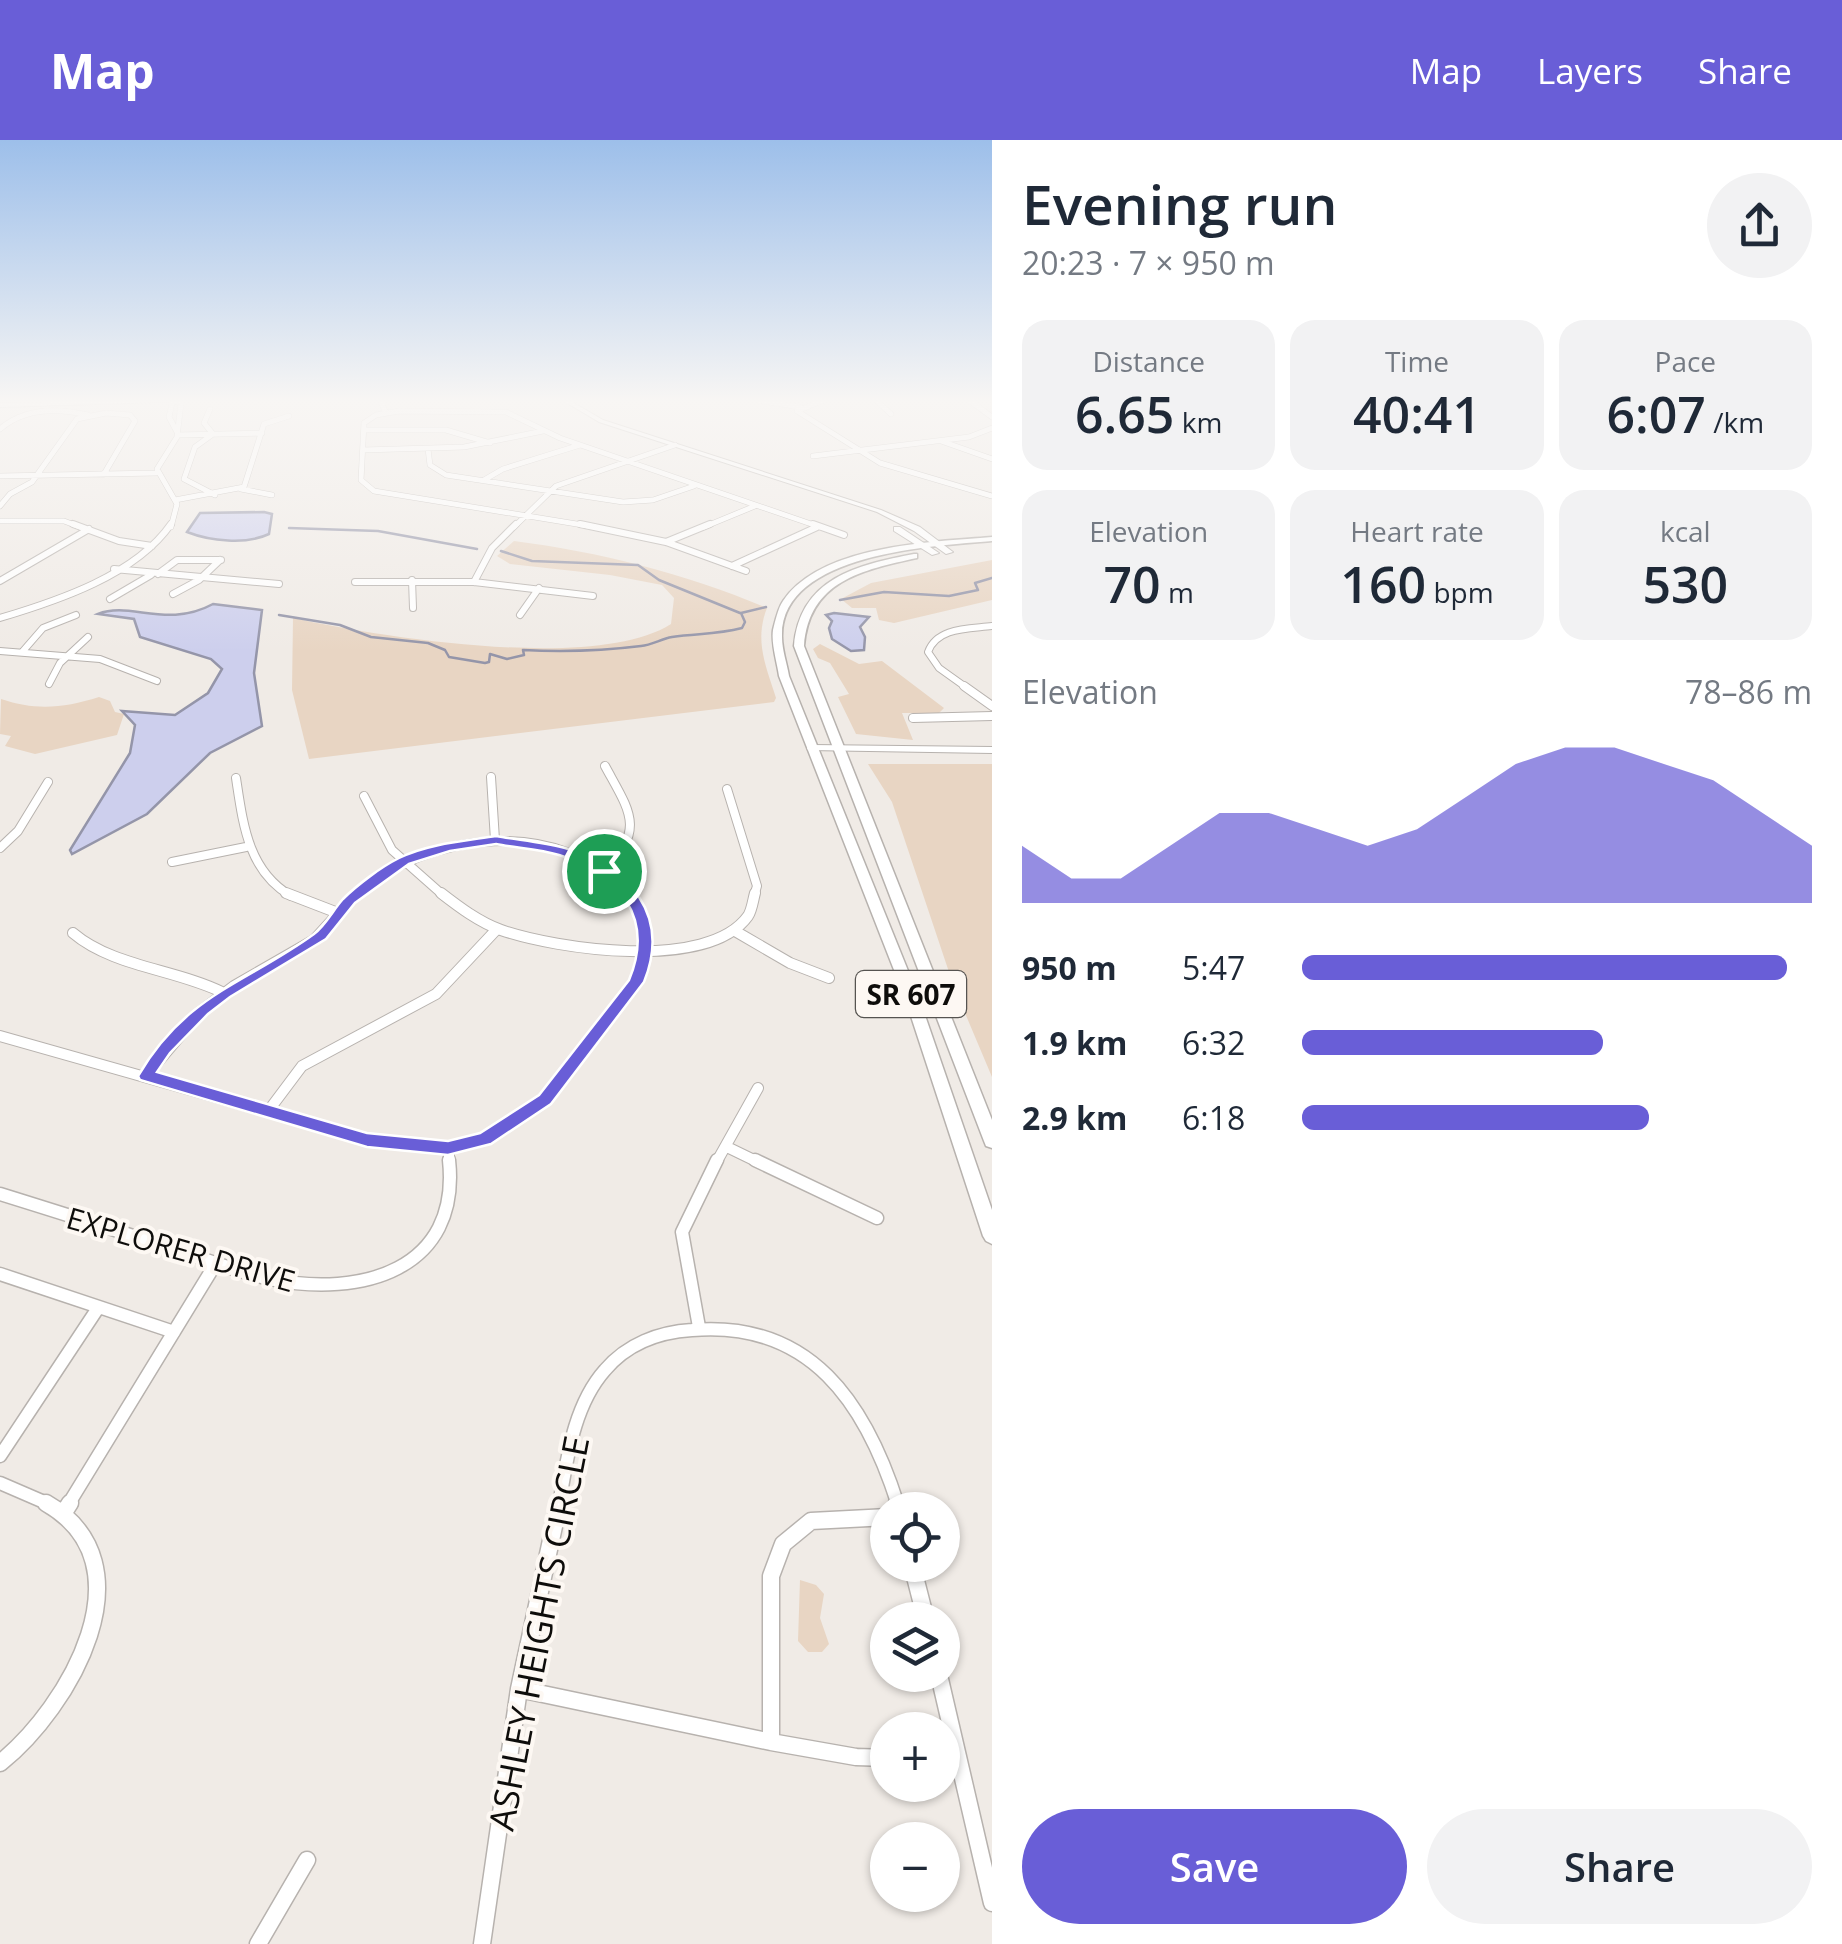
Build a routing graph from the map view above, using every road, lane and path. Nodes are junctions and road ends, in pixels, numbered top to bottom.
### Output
1 (26, 484) edge
2 (164, 484) edge
3 (194, 484) edge
4 (247, 484) edge
5 (366, 484) edge
6 (507, 484) edge
7 (566, 484) edge
8 (774, 484) edge
9 (797, 484) edge
10 (951, 484) edge
11 (696, 485) joint
12 (241, 489) junction
13 (551, 490) junction
14 (272, 494) dead end
15 (215, 495) junction
16 (992, 496) edge
17 (175, 500) junction
18 (0, 506) edge
19 (756, 506) junction
20 (525, 516) junction
21 (0, 521) edge
22 (818, 526) junction
23 (89, 530) junction
24 (844, 535) dead end
25 (992, 538) edge
26 (666, 542) junction
27 (923, 545) junction
28 (152, 546) junction
29 (992, 547) edge
30 (937, 548) junction
31 (732, 566) junction
32 (113, 569) junction
33 (746, 571) dead end
34 (155, 574) junction
35 (204, 576) junction
36 (412, 580) junction
37 (0, 581) edge
38 (355, 582) dead end
39 (474, 582) junction
40 (279, 584) dead end
41 (539, 588) junction
42 (173, 594) dead end
43 (592, 596) dead end
44 (110, 599) dead end
45 (414, 608) dead end
46 (76, 615) dead end
47 (520, 615) dead end
48 (0, 618) edge
49 (992, 626) edge
50 (88, 637) dead end
51 (0, 651) edge
52 (24, 652) junction
53 (69, 654) junction
54 (157, 680) dead end
55 (49, 684) dead end
56 (992, 706) edge
57 (992, 716) edge
58 (913, 718) dead end
59 (992, 750) edge
60 (813, 752) junction
61 (842, 752) junction
62 (992, 757) edge
63 (605, 766) dead end
64 (491, 777) dead end
65 (236, 778) dead end
66 (48, 782) dead end
67 (727, 789) dead end
68 (364, 796) dead end
69 (496, 840) junction
70 (246, 847) junction
71 (0, 848) edge
72 (404, 861) junction
73 (172, 862) dead end
74 (604, 871) junction
75 (338, 913) junction
76 (497, 928) junction
77 (735, 931) junction
78 (73, 934) dead end
79 (646, 950) junction
80 (829, 978) dead end
81 (224, 993) junction
82 (0, 1036) edge
83 (146, 1076) junction
84 (758, 1088) dead end
85 (269, 1110) junction
86 (992, 1141) edge
87 (727, 1147) junction
88 (448, 1148) junction
89 (0, 1194) edge
90 (876, 1218) dead end
91 (992, 1236) edge
92 (216, 1263) junction
93 (0, 1274) edge
94 (98, 1308) junction
95 (699, 1328) junction
96 (174, 1332) junction
97 (0, 1456) edge
98 (0, 1483) edge
99 (894, 1492) edge
100 (63, 1514) junction
101 (870, 1518) edge
102 (519, 1689) junction
103 (771, 1742) junction
104 (870, 1757) edge
105 (0, 1763) edge
106 (960, 1791) edge
107 (306, 1860) dead end
108 (992, 1903) edge
109 (258, 1944) edge
110 (482, 1944) edge

1 - 18 street
2 - 17 street
3 - 15 street
4 - 12 street
5 - 20 street
6 - 13 street
7 - 13 street
8 - 27 main road
9 - 30 main road
10 - 16 street
11 - 13 street
11 - 19 street
12 - 14 street
12 - 15 street
13 - 20 street
15 - 17 street
17 - 28 street
19 - 22 street
19 - 26 street
20 - 26 street
20 - 39 street
21 - 23 street
22 - 24 street
22 - 31 street
23 - 28 street
23 - 37 street
25 - 30 main road, SR 607
26 - 31 street
27 - 30 main road, SR 607
27 - 60 main road, SR 607
28 - 32 street
29 - 30 main road, SR 607
30 - 61 main road, SR 607
31 - 33 street
32 - 34 street
32 - 48 street
34 - 35 street
34 - 35 street
34 - 44 street
35 - 40 street
35 - 42 street
36 - 38 street
36 - 39 street
36 - 45 street
39 - 41 street
41 - 43 street
41 - 47 street
46 - 52 street
49 - 56 street
50 - 53 street
51 - 52 street
52 - 53 street
53 - 54 street
53 - 55 street
57 - 58 street
59 - 61 street
60 - 61 main road
60 - 91 main road, SR 607
61 - 62 main road
61 - 86 main road, SR 607
63 - 74 street
64 - 69 street
65 - 70 street
66 - 71 street
67 - 77 street
68 - 72 street
69 - 72 street
69 - 74 street
70 - 73 street
70 - 75 street
72 - 75 street
72 - 76 street
74 - 79 street
75 - 81 street
76 - 79 street
76 - 85 street
77 - 79 street
77 - 80 street
78 - 81 street
79 - 88 street
81 - 83 street
82 - 83 street
83 - 85 street
84 - 87 street
85 - 88 street
87 - 90 street
87 - 95 street
88 - 92 street, EXPLORER DRIVE
89 - 92 street, EXPLORER DRIVE
92 - 96 street
93 - 94 street
94 - 96 street
94 - 97 street
95 - 99 street, ASHLEY HEIGHTS CIRCLE
95 - 102 street, ASHLEY HEIGHTS CIRCLE
96 - 100 street
98 - 100 street
100 - 105 street
101 - 103 street
102 - 103 street
102 - 110 street, ASHLEY HEIGHTS CIRCLE
103 - 104 street
106 - 108 street
107 - 109 street

